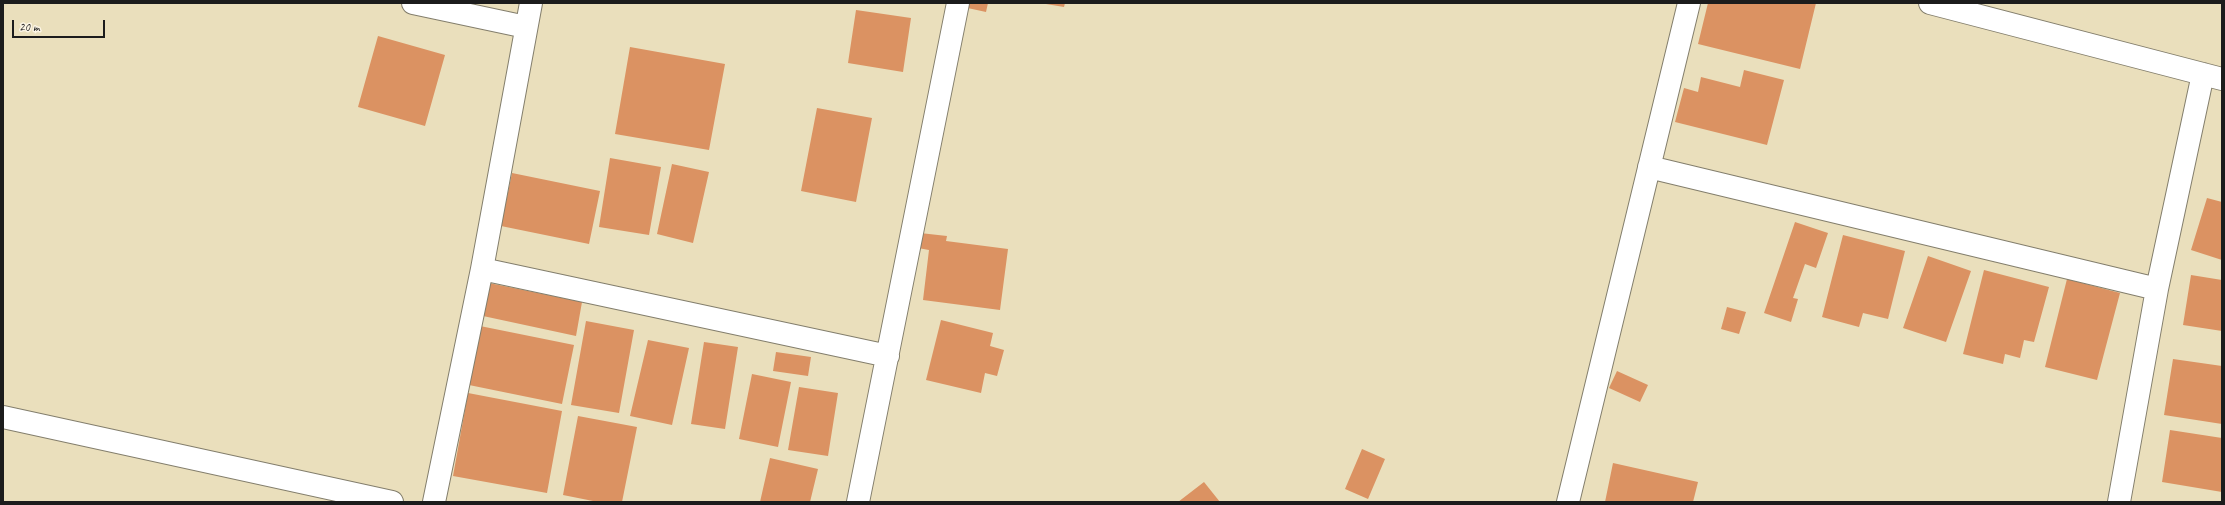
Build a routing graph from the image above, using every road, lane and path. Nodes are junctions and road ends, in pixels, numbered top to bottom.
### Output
1 (414, 3) edge
2 (530, 3) edge
3 (958, 3) edge
4 (1688, 3) edge
5 (1930, 3) edge
6 (526, 27) junction
7 (2212, 76) edge
8 (1649, 167) junction
9 (482, 268) junction
10 (2157, 289) junction
11 (888, 356) junction
12 (3, 417) edge
13 (392, 502) edge
14 (434, 502) edge
15 (858, 502) edge
16 (1568, 502) edge
17 (2119, 502) edge

1 - 6 street
2 - 6 street
3 - 11 street
4 - 8 street
5 - 7 street
6 - 9 street
7 - 10 street
8 - 10 street
8 - 16 street
9 - 11 street
9 - 14 street
10 - 17 street
11 - 15 street
12 - 13 street

